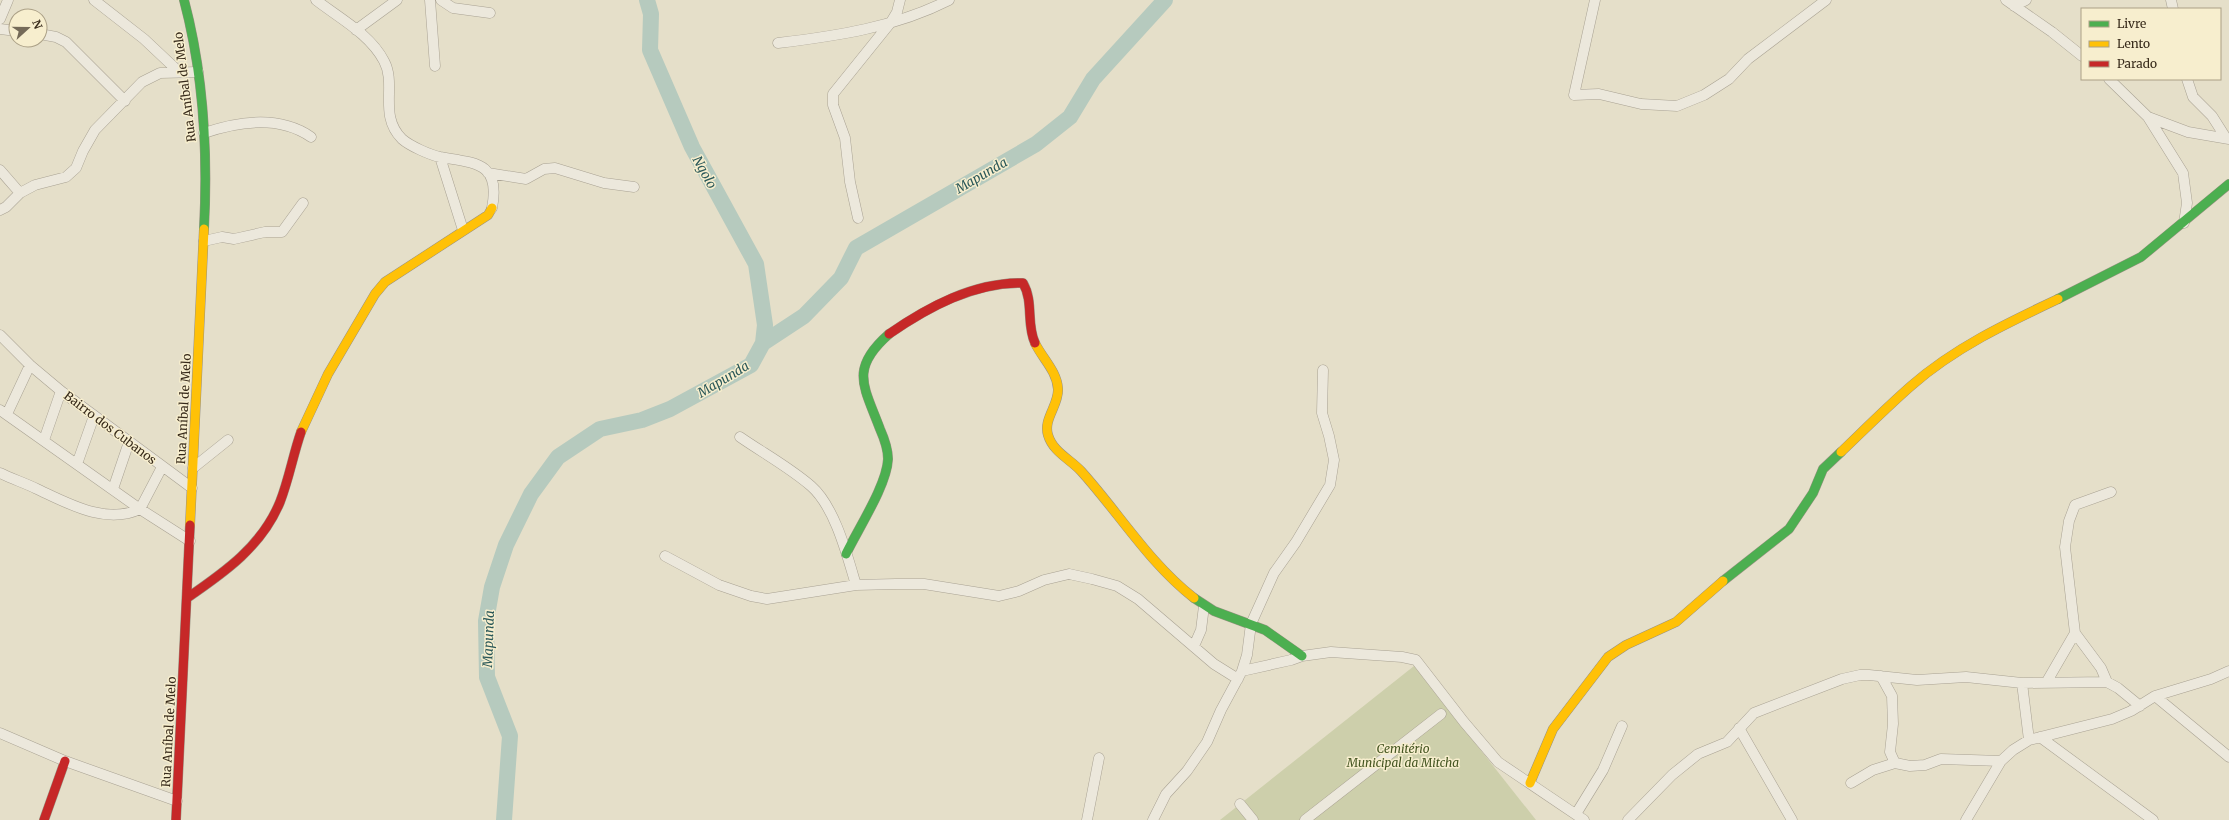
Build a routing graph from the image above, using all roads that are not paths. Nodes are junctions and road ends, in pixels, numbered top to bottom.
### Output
1 (8, 0) edge
2 (94, 0) edge
3 (184, 0) edge
4 (316, 0) edge
5 (397, 0) edge
6 (430, 0) edge
7 (441, 0) edge
8 (900, 0) edge
9 (949, 0) edge
10 (1595, 0) edge
11 (1826, 0) edge
12 (2006, 0) edge
13 (2026, 0) edge
14 (2014, 6) junction
15 (490, 13) dead end
16 (0, 19) edge
17 (892, 22) junction
18 (356, 30) junction
19 (48, 36) edge
20 (778, 43) dead end
21 (2081, 55) edge
22 (435, 66) dead end
23 (178, 71) junction
24 (198, 72) junction
25 (2110, 80) edge
26 (2187, 80) edge
27 (125, 101) junction
28 (2148, 117) junction
29 (204, 133) junction
30 (311, 137) dead end
31 (2228, 139) edge
32 (440, 157) junction
33 (0, 170) edge
34 (488, 172) junction
35 (2229, 184) edge
36 (634, 187) dead end
37 (20, 193) junction
38 (303, 203) dead end
39 (492, 208) joint
40 (0, 210) edge
41 (858, 218) dead end
42 (2184, 223) junction
43 (463, 230) junction
44 (204, 241) junction
45 (0, 335) edge
46 (30, 365) junction
47 (1323, 370) dead end
48 (61, 391) junction
49 (4, 412) edge
50 (94, 416) junction
51 (740, 437) dead end
52 (44, 440) junction
53 (228, 440) dead end
54 (129, 442) junction
55 (77, 464) junction
56 (162, 467) junction
57 (193, 468) junction
58 (0, 473) edge
59 (192, 488) junction
60 (113, 490) junction
61 (2111, 492) dead end
62 (140, 509) junction
63 (190, 541) junction
64 (846, 554) junction
65 (665, 556) dead end
66 (856, 585) junction
67 (187, 598) junction
68 (1204, 606) junction
69 (1251, 624) junction
70 (2075, 633) junction
71 (1194, 646) junction
72 (1302, 656) junction
73 (2229, 671) edge
74 (1240, 675) junction
75 (1881, 676) junction
76 (2107, 682) junction
77 (2022, 683) junction
78 (2046, 683) junction
79 (2155, 696) junction
80 (2140, 706) junction
81 (1441, 714) dead end
82 (1622, 726) dead end
83 (1739, 728) junction
84 (0, 733) edge
85 (2040, 737) junction
86 (2028, 740) junction
87 (2229, 757) edge
88 (1099, 758) dead end
89 (65, 761) junction
90 (2001, 761) junction
91 (1895, 762) junction
92 (1530, 783) junction
93 (1851, 783) dead end
94 (177, 801) junction
95 (1240, 804) dead end
96 (1580, 817) edge
97 (44, 820) edge
98 (176, 820) edge
99 (1087, 820) edge
100 (1153, 820) edge
101 (1253, 820) edge
102 (1305, 820) edge
103 (1628, 820) edge
104 (1792, 820) edge
105 (1966, 820) edge
106 (2153, 820) edge

1 - 16 street
2 - 23 street
3 - 24 street, Rua Aníbal de Melo
4 - 18 street
5 - 18 street
6 - 22 street
7 - 15 street
8 - 17 street
9 - 17 street
10 - 11 street
12 - 14 street
13 - 14 street
14 - 21 street
17 - 20 street
17 - 41 street
18 - 32 street
19 - 27 street
23 - 24 street
23 - 27 street
24 - 29 street, Rua Aníbal de Melo
25 - 28 street
26 - 31 street
27 - 37 street
28 - 31 street
28 - 42 street
29 - 30 street
29 - 44 street, Rua Aníbal de Melo
32 - 34 street
32 - 43 street
33 - 37 street
34 - 36 street
34 - 39 street
35 - 42 street
37 - 40 street
38 - 44 street
39 - 43 street
42 - 92 street
43 - 67 street
44 - 57 street, Rua Aníbal de Melo
45 - 46 street, Bairro dos Cubanos
46 - 48 street, Bairro dos Cubanos
46 - 49 street
47 - 69 street
48 - 50 street, Bairro dos Cubanos
48 - 52 street
49 - 52 street
50 - 54 street, Bairro dos Cubanos
50 - 55 street
51 - 64 street
52 - 55 street
53 - 57 street
54 - 56 street, Bairro dos Cubanos
54 - 60 street
55 - 60 street
56 - 59 street, Bairro dos Cubanos
56 - 62 street
57 - 59 street, Rua Aníbal de Melo
58 - 62 street
59 - 63 street, Rua Aníbal de Melo
60 - 62 street
61 - 70 street
62 - 63 street
63 - 67 street, Rua Aníbal de Melo
64 - 66 street
64 - 68 street
65 - 66 street
66 - 71 street
67 - 94 street, Rua Aníbal de Melo
68 - 69 street
68 - 71 street
69 - 72 street
69 - 74 street
70 - 76 street
70 - 78 street
71 - 74 street
72 - 74 street
72 - 92 street
73 - 79 street
74 - 100 street
75 - 77 street
75 - 83 street
75 - 91 street
76 - 78 street
76 - 80 street
77 - 78 street
77 - 86 street
79 - 80 street
79 - 87 street
80 - 85 street
81 - 102 street
82 - 96 street
83 - 103 street
83 - 104 street
84 - 89 street
85 - 86 street
85 - 106 street
86 - 90 street
88 - 99 street
89 - 94 street
89 - 97 street
90 - 91 street
90 - 105 street
91 - 93 street
92 - 96 street
94 - 98 street, Rua Aníbal de Melo
95 - 101 street

